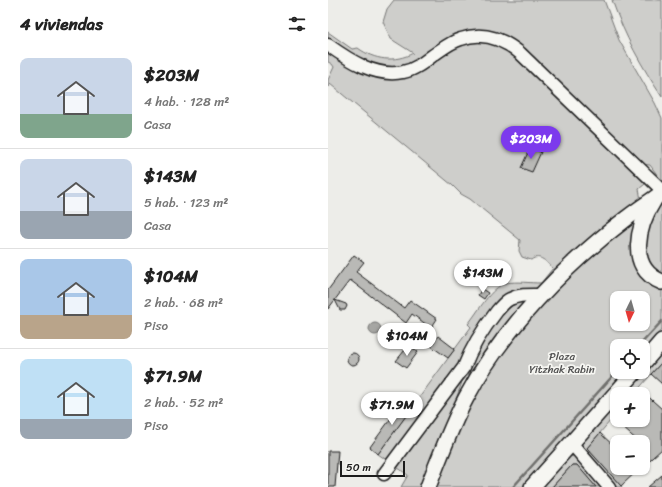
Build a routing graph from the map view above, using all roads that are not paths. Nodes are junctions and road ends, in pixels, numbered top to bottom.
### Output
1 (328, 44) edge
2 (660, 194) edge
3 (662, 282) edge
4 (541, 295) junction
5 (662, 341) edge
6 (650, 355) edge
7 (629, 379) edge
8 (572, 444) junction
9 (384, 474) dead end
10 (428, 487) edge
11 (532, 487) edge
12 (609, 487) edge

1 - 2 street
2 - 3 main road
2 - 4 main road
4 - 9 street
4 - 10 main road
5 - 6 main road
7 - 8 main road
8 - 11 main road
8 - 12 street

